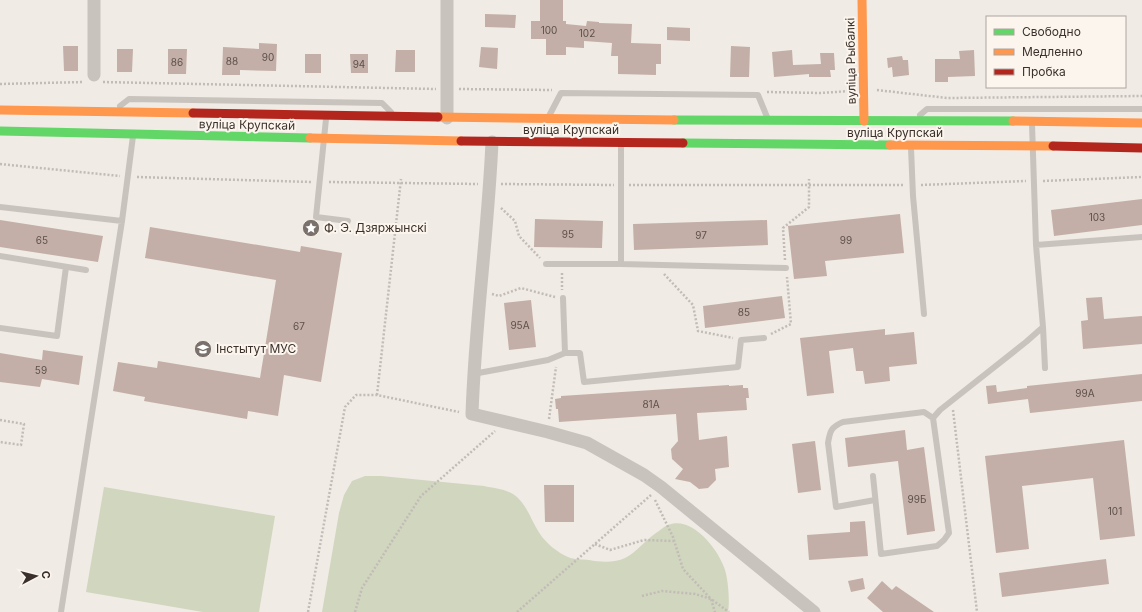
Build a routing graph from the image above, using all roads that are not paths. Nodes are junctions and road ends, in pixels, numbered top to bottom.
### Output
1 (94, 0) edge
2 (447, 0) edge
3 (862, 0) edge
4 (94, 75) dead end
5 (1142, 109) edge
6 (0, 110) edge
7 (112, 112) junction
8 (326, 115) junction
9 (396, 117) junction
10 (447, 118) junction
11 (547, 119) junction
12 (769, 120) junction
13 (864, 121) junction
14 (915, 121) junction
15 (1032, 121) junction
16 (1142, 123) edge
17 (0, 131) edge
18 (134, 134) junction
19 (324, 139) junction
20 (492, 142) junction
21 (621, 142) junction
22 (911, 145) junction
23 (1032, 145) junction
24 (1142, 148) edge
25 (0, 207) edge
26 (122, 221) junction
27 (348, 221) dead end
28 (1142, 237) edge
29 (1036, 245) junction
30 (0, 256) edge
31 (546, 264) road end
32 (621, 264) junction
33 (66, 267) junction
34 (786, 268) dead end
35 (86, 270) dead end
36 (563, 298) road end
37 (924, 314) dead end
38 (1043, 327) junction
39 (0, 328) edge
40 (764, 338) dead end
41 (565, 353) junction
42 (1045, 368) dead end
43 (473, 374) junction
44 (933, 418) junction
45 (873, 476) dead end
46 (876, 500) junction
47 (61, 612) edge
48 (814, 612) edge

1 - 4 street
2 - 10 street
3 - 13 main road, вуліца Рыбалкі
5 - 14 lane
6 - 7 main road, вуліца Крупскай
7 - 8 main road, вуліца Крупскай
7 - 9 lane
8 - 9 main road, вуліца Крупскай
8 - 19 lane
9 - 10 main road, вуліца Крупскай
10 - 11 main road, вуліца Крупскай
11 - 12 main road, вуліца Крупскай
11 - 12 lane
12 - 13 main road, вуліца Крупскай
13 - 14 main road, вуліца Крупскай
14 - 15 main road, вуліца Крупскай
15 - 16 main road, вуліца Крупскай
15 - 23 lane
17 - 18 main road, вуліца Крупскай
18 - 19 main road, вуліца Крупскай
18 - 26 lane
19 - 20 main road, вуліца Крупскай
19 - 27 lane
20 - 21 main road, вуліца Крупскай
20 - 43 street
21 - 22 main road, вуліца Крупскай
21 - 32 lane
22 - 23 main road, вуліца Крупскай
22 - 37 lane
23 - 24 main road, вуліца Крупскай
23 - 29 lane
25 - 26 lane
26 - 47 lane
28 - 29 lane
29 - 38 lane
30 - 33 lane
31 - 32 lane
32 - 34 lane
33 - 35 lane
33 - 39 lane
36 - 41 lane
38 - 42 lane
38 - 44 lane
40 - 41 lane
41 - 43 lane
43 - 48 street
44 - 46 lane
44 - 46 lane
45 - 46 lane

